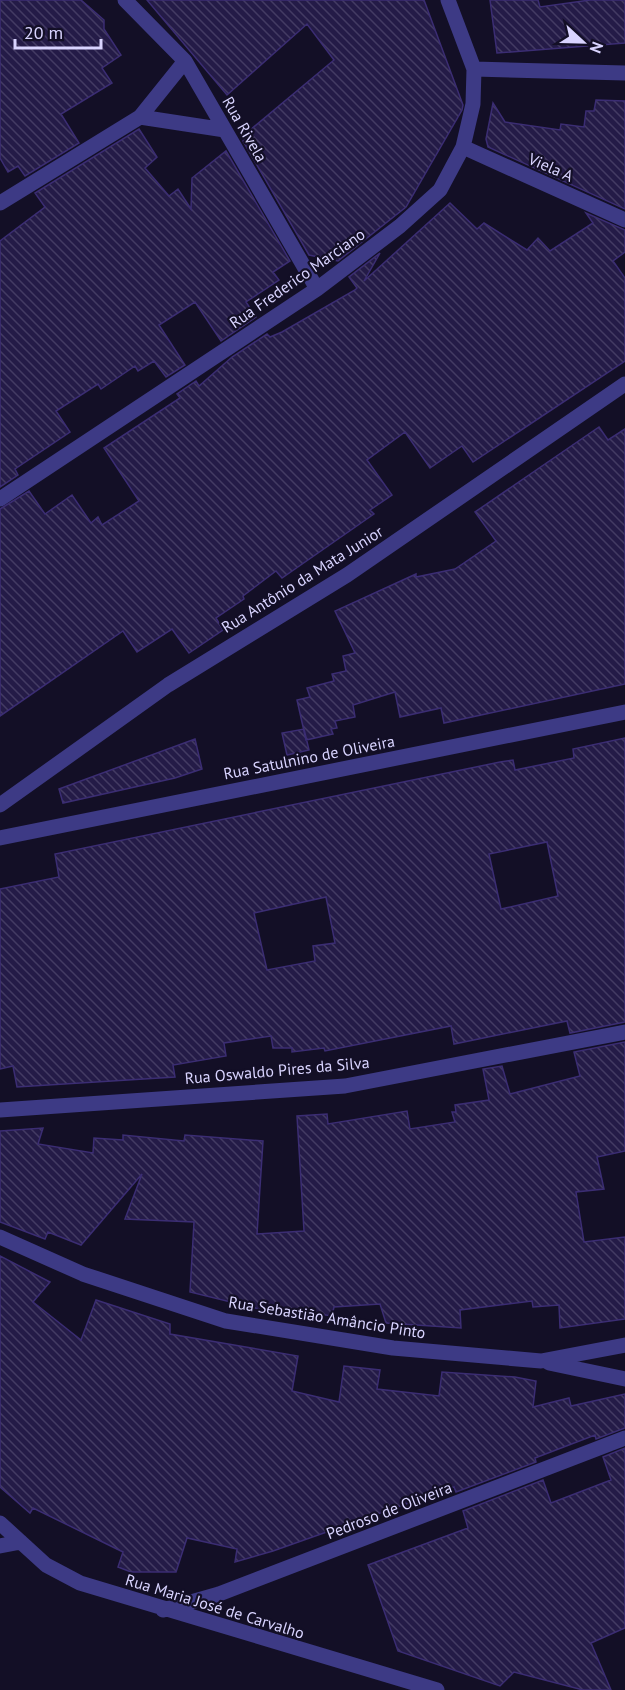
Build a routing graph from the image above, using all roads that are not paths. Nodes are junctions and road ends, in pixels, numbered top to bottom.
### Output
1 (125, 0) edge
2 (448, 0) edge
3 (185, 61) junction
4 (474, 69) junction
5 (625, 73) edge
6 (140, 117) junction
7 (225, 130) junction
8 (463, 147) junction
9 (0, 203) edge
10 (625, 220) edge
11 (317, 289) junction
12 (625, 384) edge
13 (0, 499) edge
14 (625, 712) edge
15 (0, 806) edge
16 (0, 838) edge
17 (625, 1032) edge
18 (0, 1110) edge
19 (0, 1237) edge
20 (625, 1345) edge
21 (542, 1361) junction
22 (625, 1379) edge
23 (625, 1438) edge
24 (0, 1523) edge
25 (21, 1542) junction
26 (0, 1546) edge
27 (164, 1610) junction
28 (437, 1690) edge

1 - 3 street, Rua Rivela
2 - 4 street, Rua Frederico Marciano
3 - 6 street
3 - 7 street, Rua Rivela
4 - 5 street
4 - 8 street, Rua Frederico Marciano
6 - 7 street
6 - 9 street
7 - 11 street, Rua Rivela
8 - 10 street, Viela A
8 - 11 street, Rua Frederico Marciano
11 - 13 street, Rua Frederico Marciano
12 - 15 street, Rua Antônio da Mata Junior
14 - 16 street, Rua Satulnino de Oliveira
17 - 18 street, Rua Oswaldo Pires da Silva
19 - 21 street, Rua Sebastião Amâncio Pinto
20 - 21 street, Rua Sebastião Amâncio Pinto
21 - 22 street
23 - 27 street, Pedroso de Oliveira
24 - 25 street, Rua Maria José de Carvalho
25 - 26 street
25 - 27 street, Rua Maria José de Carvalho
27 - 28 street, Rua Maria José de Carvalho

